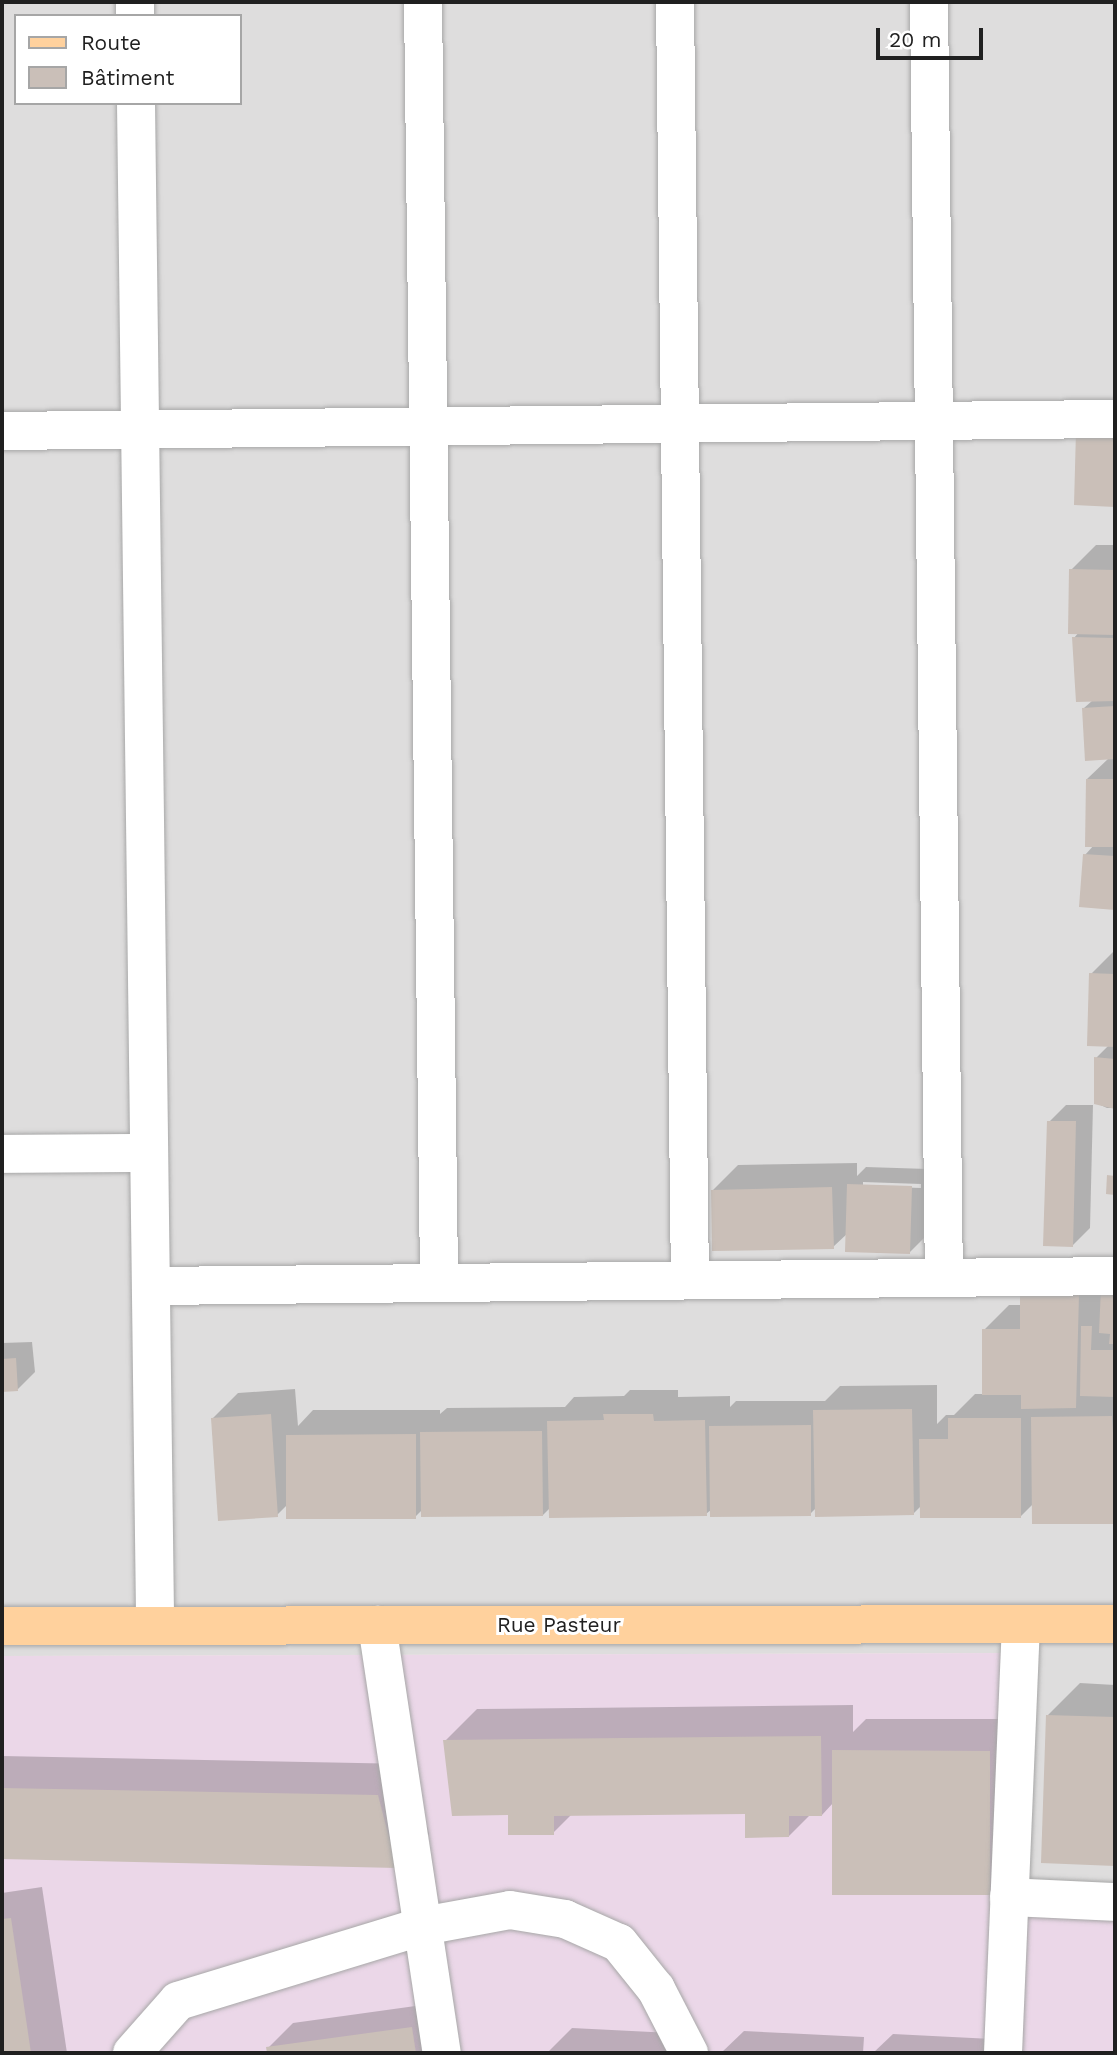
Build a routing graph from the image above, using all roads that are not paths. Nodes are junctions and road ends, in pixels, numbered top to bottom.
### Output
1 (424, 2) edge
2 (675, 2) edge
3 (929, 2) edge
4 (136, 105) edge
5 (1115, 419) edge
6 (934, 421) junction
7 (680, 424) junction
8 (429, 426) junction
9 (140, 429) junction
10 (2, 431) edge
11 (149, 1153) junction
12 (2, 1154) edge
13 (1115, 1276) edge
14 (944, 1278) junction
15 (690, 1280) junction
16 (439, 1282) junction
17 (150, 1286) junction
18 (1021, 1624) junction
19 (1115, 1624) edge
20 (155, 1625) junction
21 (377, 1625) junction
22 (2, 1626) edge
23 (1009, 1897) junction
24 (1115, 1902) edge
25 (422, 1926) junction
26 (132, 2053) edge
27 (442, 2053) edge
28 (689, 2053) edge
29 (1003, 2053) edge

1 - 8 street
2 - 7 street
3 - 6 street
4 - 9 street
5 - 6 street
6 - 7 street
6 - 14 street
7 - 8 street
7 - 15 street
8 - 9 street
8 - 16 street
9 - 10 street
9 - 11 street
11 - 12 street
11 - 17 street
13 - 14 street
14 - 15 street
15 - 16 street
16 - 17 street
17 - 20 street
18 - 19 main road, Rue Pasteur
18 - 21 main road, Rue Pasteur
18 - 23 street
20 - 21 main road, Rue Pasteur
20 - 22 main road, Rue Pasteur
21 - 25 street
23 - 24 street
23 - 29 street
25 - 26 street
25 - 27 street
25 - 28 street

